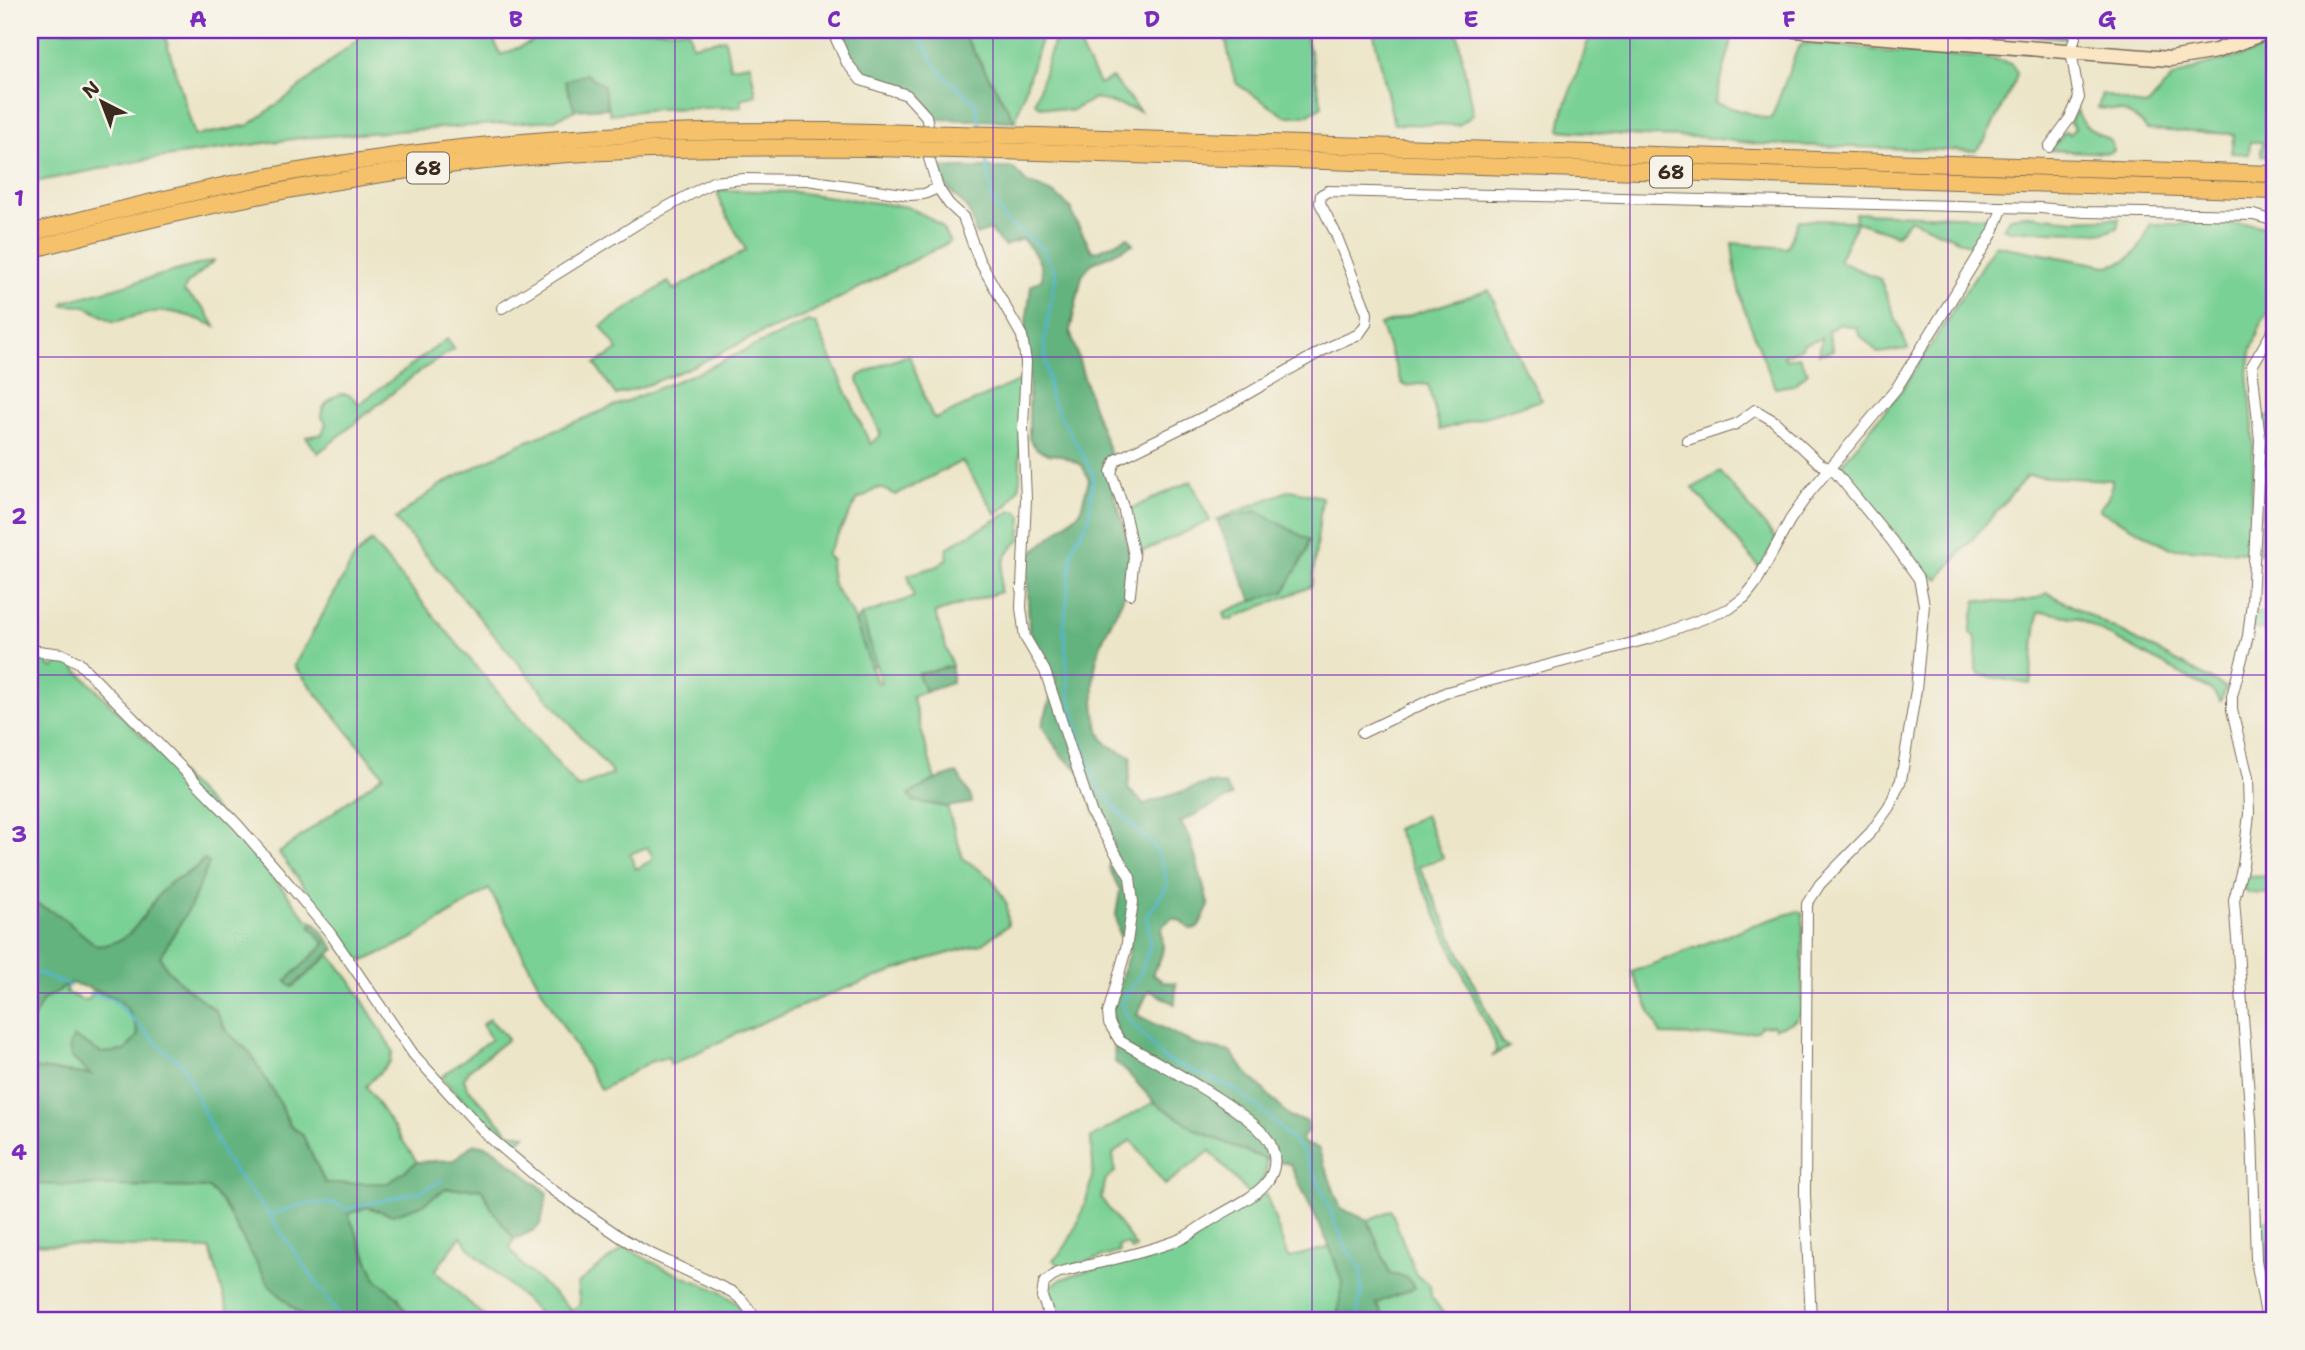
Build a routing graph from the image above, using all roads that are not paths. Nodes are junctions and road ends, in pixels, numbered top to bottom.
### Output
1 (832, 30) edge
2 (1795, 30) edge
3 (2077, 30) edge
4 (2271, 30) edge
5 (2071, 51) junction
6 (872, 140) junction
7 (1039, 144) junction
8 (2049, 147) dead end
9 (2275, 174) edge
10 (938, 188) junction
11 (2275, 191) edge
12 (2003, 207) junction
13 (2275, 222) edge
14 (30, 233) edge
15 (30, 250) edge
16 (502, 308) dead end
17 (2275, 327) edge
18 (1687, 440) dead end
19 (1829, 470) junction
20 (1130, 594) dead end
21 (30, 650) edge
22 (1362, 733) dead end
23 (757, 1320) edge
24 (1051, 1320) edge
25 (1811, 1320) edge
26 (2267, 1320) edge

1 - 10 street
2 - 5 main road
3 - 5 street
4 - 5 main road
5 - 8 street
6 - 7 highway, 68, bridge
6 - 14 highway, 68
6 - 15 highway, 68
7 - 9 highway, 68
7 - 11 highway, 68
10 - 16 street
10 - 24 street
12 - 13 street
12 - 19 street
12 - 20 street
17 - 26 street
18 - 19 street
19 - 22 street
19 - 25 street
21 - 23 street

